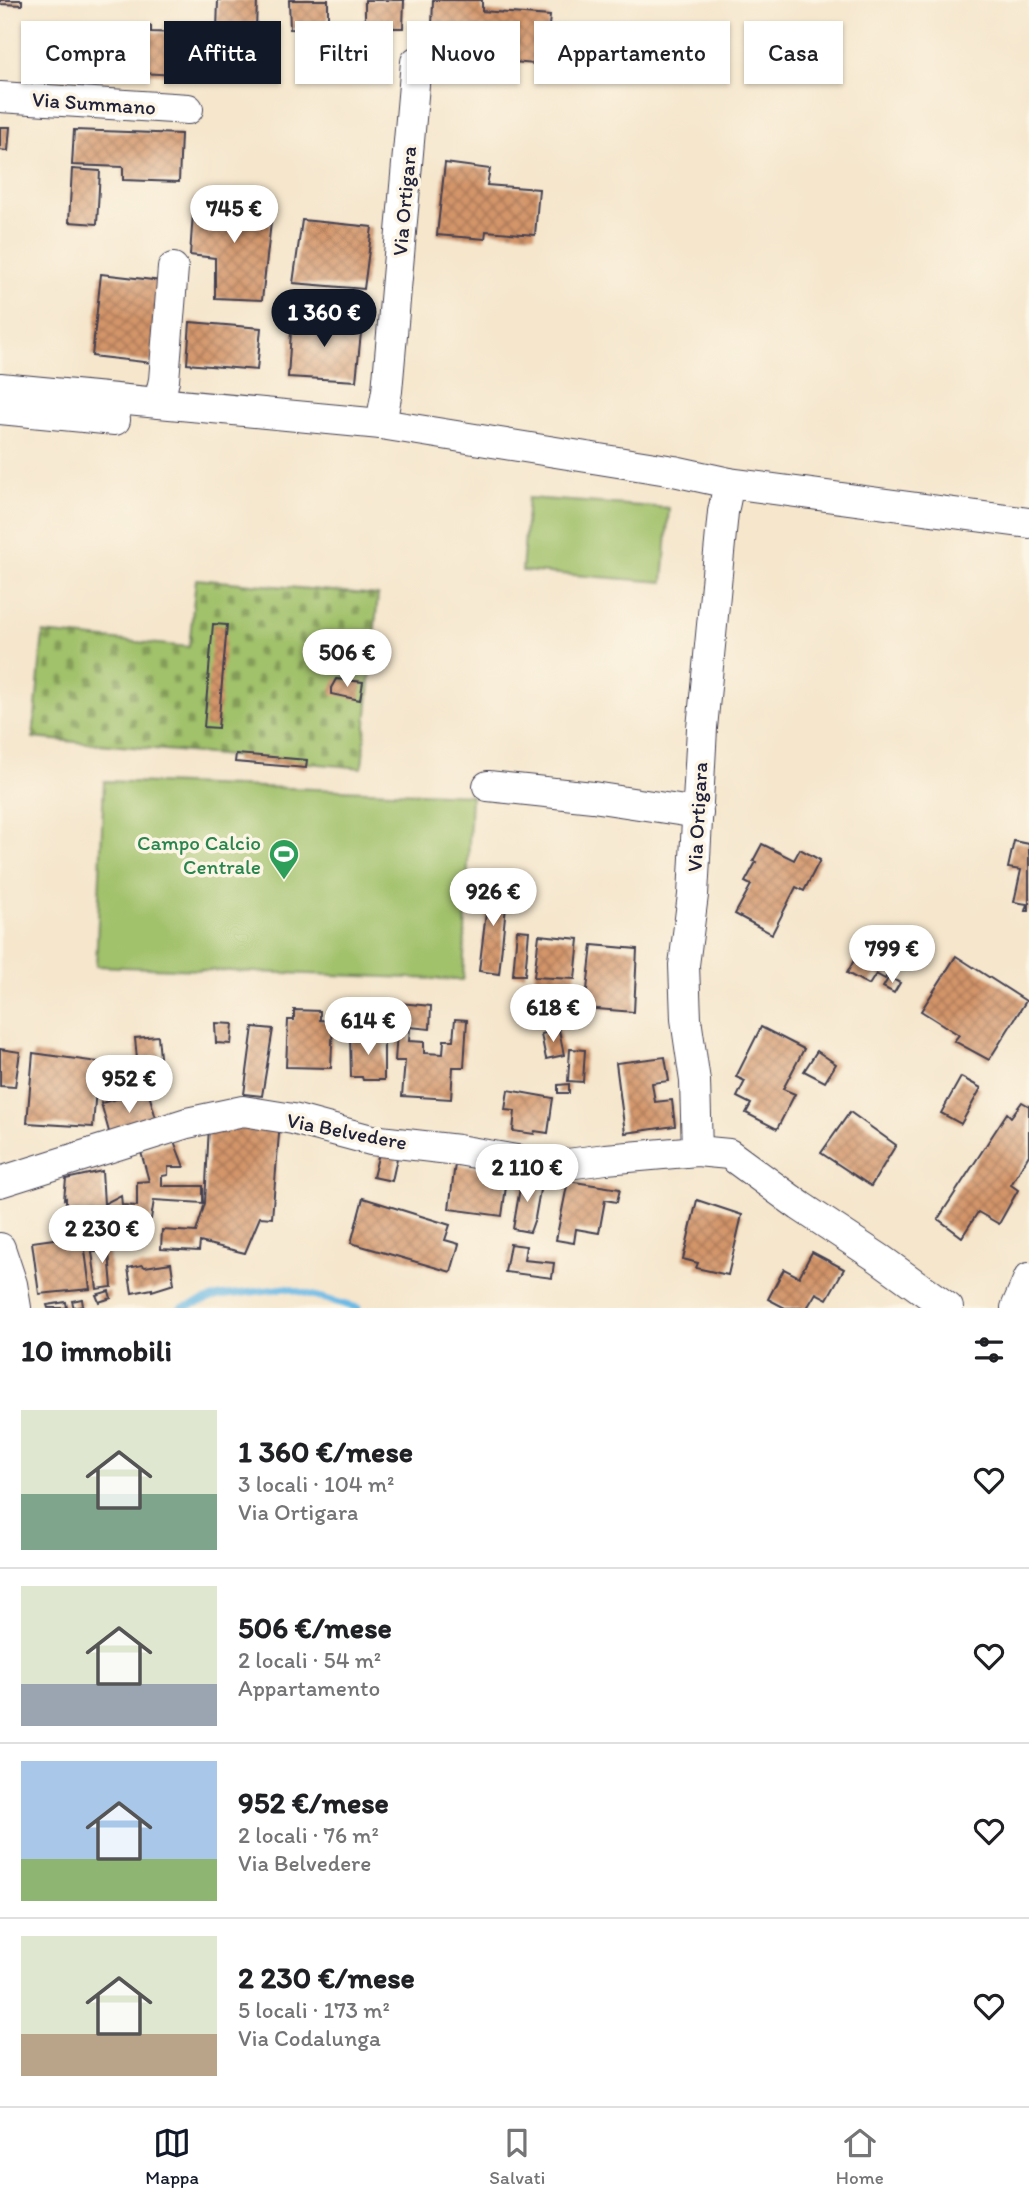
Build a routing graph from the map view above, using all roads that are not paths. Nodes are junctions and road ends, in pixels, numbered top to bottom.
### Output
1 (414, 84) edge
2 (0, 97) edge
3 (188, 109) dead end
4 (173, 268) dead end
5 (0, 388) edge
6 (159, 403) junction
7 (0, 409) edge
8 (224, 420) junction
9 (259, 423) junction
10 (381, 424) junction
11 (478, 440) junction
12 (729, 483) junction
13 (1029, 523) edge
14 (488, 786) dead end
15 (698, 813) junction
16 (697, 1151) junction
17 (0, 1182) edge
18 (0, 1248) edge
19 (1029, 1278) edge
20 (16, 1308) edge
21 (948, 1308) edge
22 (1016, 1308) edge

1 - 10 street, Via Ortigara
2 - 3 street, Via Summano
4 - 6 street
5 - 6 street
6 - 8 street
7 - 8 street
8 - 9 street
9 - 10 street
9 - 11 street
10 - 11 street
11 - 12 street
12 - 13 street
12 - 15 street, Via Ortigara
14 - 15 street
15 - 16 street, Via Ortigara
16 - 17 street, Via Belvedere
16 - 21 street, Via Belvedere
18 - 20 street
19 - 22 street

